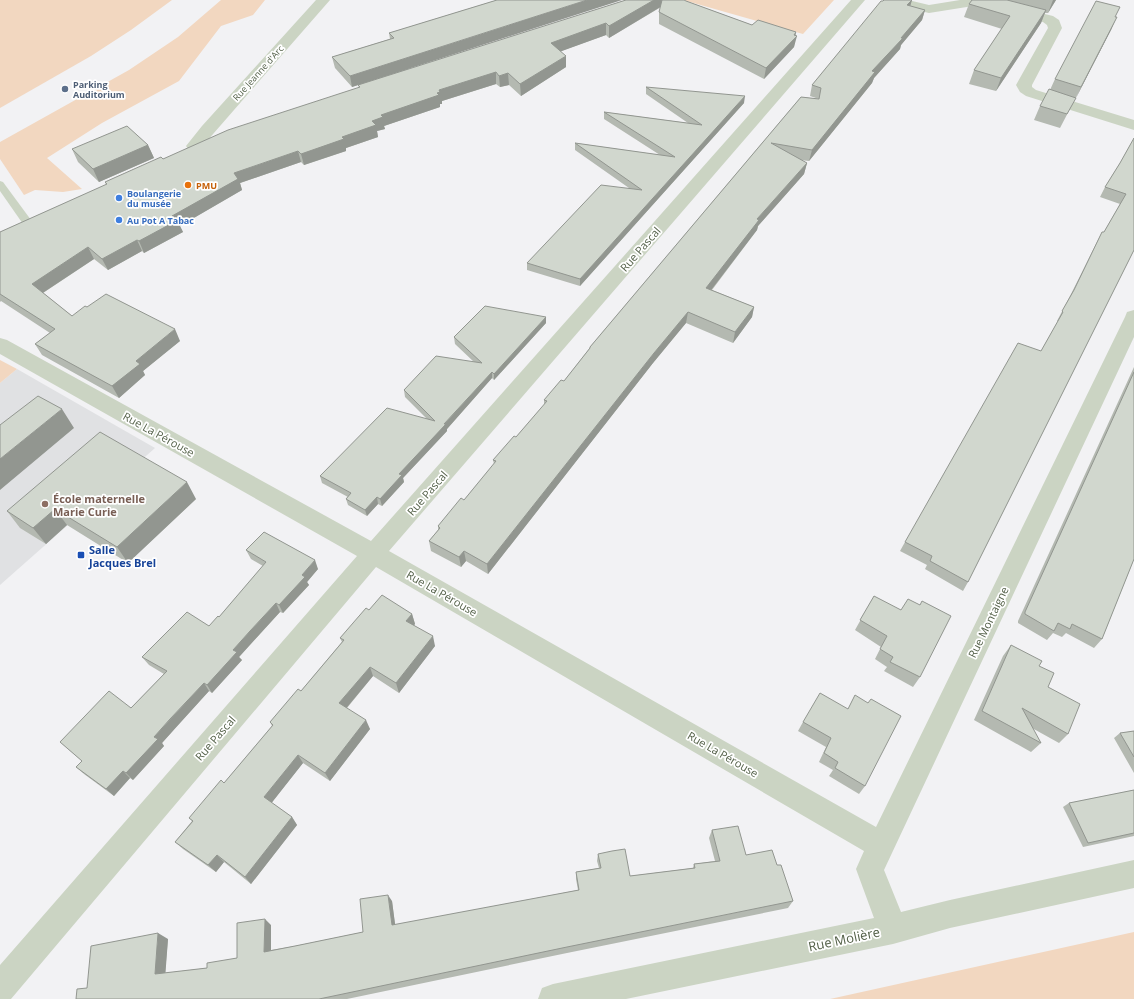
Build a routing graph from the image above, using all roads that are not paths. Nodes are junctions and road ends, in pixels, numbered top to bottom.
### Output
1 (323, 0) edge
2 (858, 0) edge
3 (890, 0) edge
4 (1134, 125) edge
5 (219, 136) edge
6 (0, 184) edge
7 (27, 222) edge
8 (1134, 317) edge
9 (0, 345) edge
10 (374, 554) junction
11 (881, 845) junction
12 (1134, 874) edge
13 (893, 929) junction
14 (0, 988) edge
15 (554, 999) edge

1 - 5 street, Rue Jeanne d'Arc
2 - 10 street, Rue Pascal
3 - 4 street
6 - 7 lane
8 - 11 street, Rue Montaigne
9 - 10 street, Rue La Pérouse
10 - 11 street, Rue La Pérouse
10 - 14 street, Rue Pascal
11 - 13 street, Rue Montaigne
12 - 13 street, Rue Molière
13 - 15 street, Rue Molière

